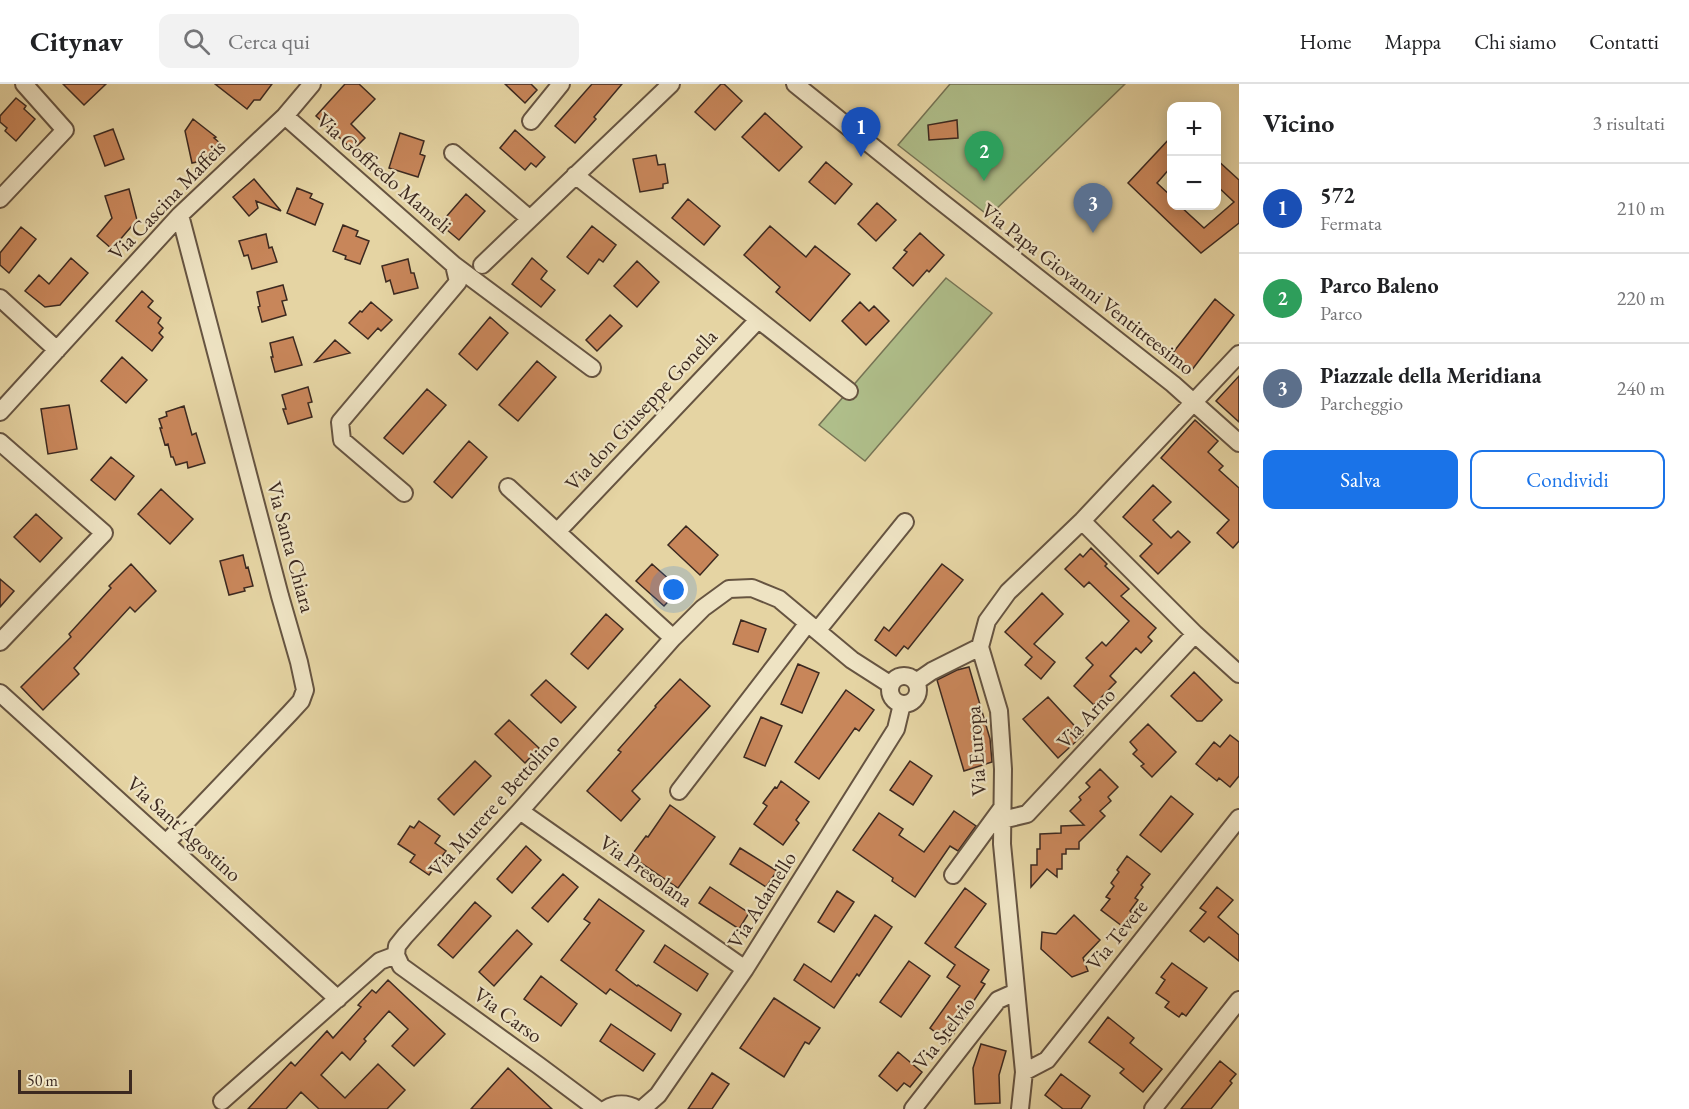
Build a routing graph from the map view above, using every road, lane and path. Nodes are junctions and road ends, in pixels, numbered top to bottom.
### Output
1 (24, 84) edge
2 (312, 84) edge
3 (561, 84) edge
4 (671, 84) edge
5 (795, 84) edge
6 (285, 116) junction
7 (531, 121) dead end
8 (453, 153) dead end
9 (575, 175) junction
10 (0, 199) edge
11 (180, 215) junction
12 (530, 219) junction
13 (454, 265) junction
14 (482, 265) dead end
15 (0, 298) edge
16 (758, 320) junction
17 (57, 350) junction
18 (1239, 354) edge
19 (592, 368) dead end
20 (849, 391) dead end
21 (1194, 403) junction
22 (0, 412) edge
23 (0, 442) edge
24 (1239, 443) edge
25 (508, 487) dead end
26 (404, 493) dead end
27 (1082, 521) junction
28 (905, 522) dead end
29 (557, 532) junction
30 (812, 627) junction
31 (1195, 634) junction
32 (673, 638) junction
33 (0, 642) edge
34 (980, 647) junction
35 (1239, 674) edge
36 (916, 682) junction
37 (891, 686) junction
38 (0, 693) edge
39 (902, 704) junction
40 (679, 791) dead end
41 (520, 810) junction
42 (1002, 814) junction
43 (1239, 818) edge
44 (166, 843) junction
45 (953, 875) dead end
46 (396, 955) junction
47 (745, 969) junction
48 (1016, 992) junction
49 (338, 999) junction
50 (1239, 1000) edge
51 (1024, 1072) junction
52 (222, 1101) dead end
53 (597, 1109) edge
54 (606, 1109) edge
55 (637, 1109) edge
56 (642, 1109) edge
57 (913, 1109) edge
58 (1020, 1109) edge
59 (1153, 1109) edge

1 - 10 street
2 - 6 street, Via Cascina Maffeis
3 - 7 street
4 - 9 street
5 - 21 street, Via Papa Giovanni Ventitreesimo
6 - 11 street, Via Cascina Maffeis
6 - 13 street, Via Goffredo Mameli
8 - 12 street
9 - 12 street
9 - 16 street
11 - 17 street, Via Cascina Maffeis
11 - 44 street, Via Santa Chiara
12 - 14 street
13 - 19 street, Via Goffredo Mameli
13 - 26 street, Via Goffredo Mameli
15 - 17 street
16 - 20 street
16 - 29 street, Via don Giuseppe Gonella
17 - 22 street, Via Cascina Maffeis
18 - 21 street
21 - 24 street, Via Papa Giovanni Ventitreesimo
21 - 27 street
23 - 33 street
25 - 29 street
27 - 31 street
27 - 34 street
28 - 30 street
29 - 32 street
30 - 32 street, Via Murere e Bettolino
30 - 37 street, Via Murere e Bettolino
30 - 40 street
31 - 35 street
31 - 42 street, Via Arno
32 - 41 street, Via Murere e Bettolino
34 - 36 street
34 - 42 street, Via Europa
36 - 37 street
36 - 39 street
37 - 39 street, Via Murere e Bettolino
38 - 44 street, Via Sant'Agostino
39 - 47 street, Via Adamello
41 - 46 street, Via Murere e Bettolino
41 - 47 street, Via Presolana
42 - 45 street
42 - 48 street, Via Europa
43 - 51 street, Via Tevere
44 - 49 street, Via Sant'Agostino
46 - 49 street, Via Murere e Bettolino
46 - 53 street, Via Carso
47 - 56 street, Via Adamello
48 - 51 street, Via Europa
48 - 57 street, Via Stelvio
49 - 52 street, Via Murere e Bettolino
50 - 59 street
51 - 58 street, Via Europa
54 - 55 street

